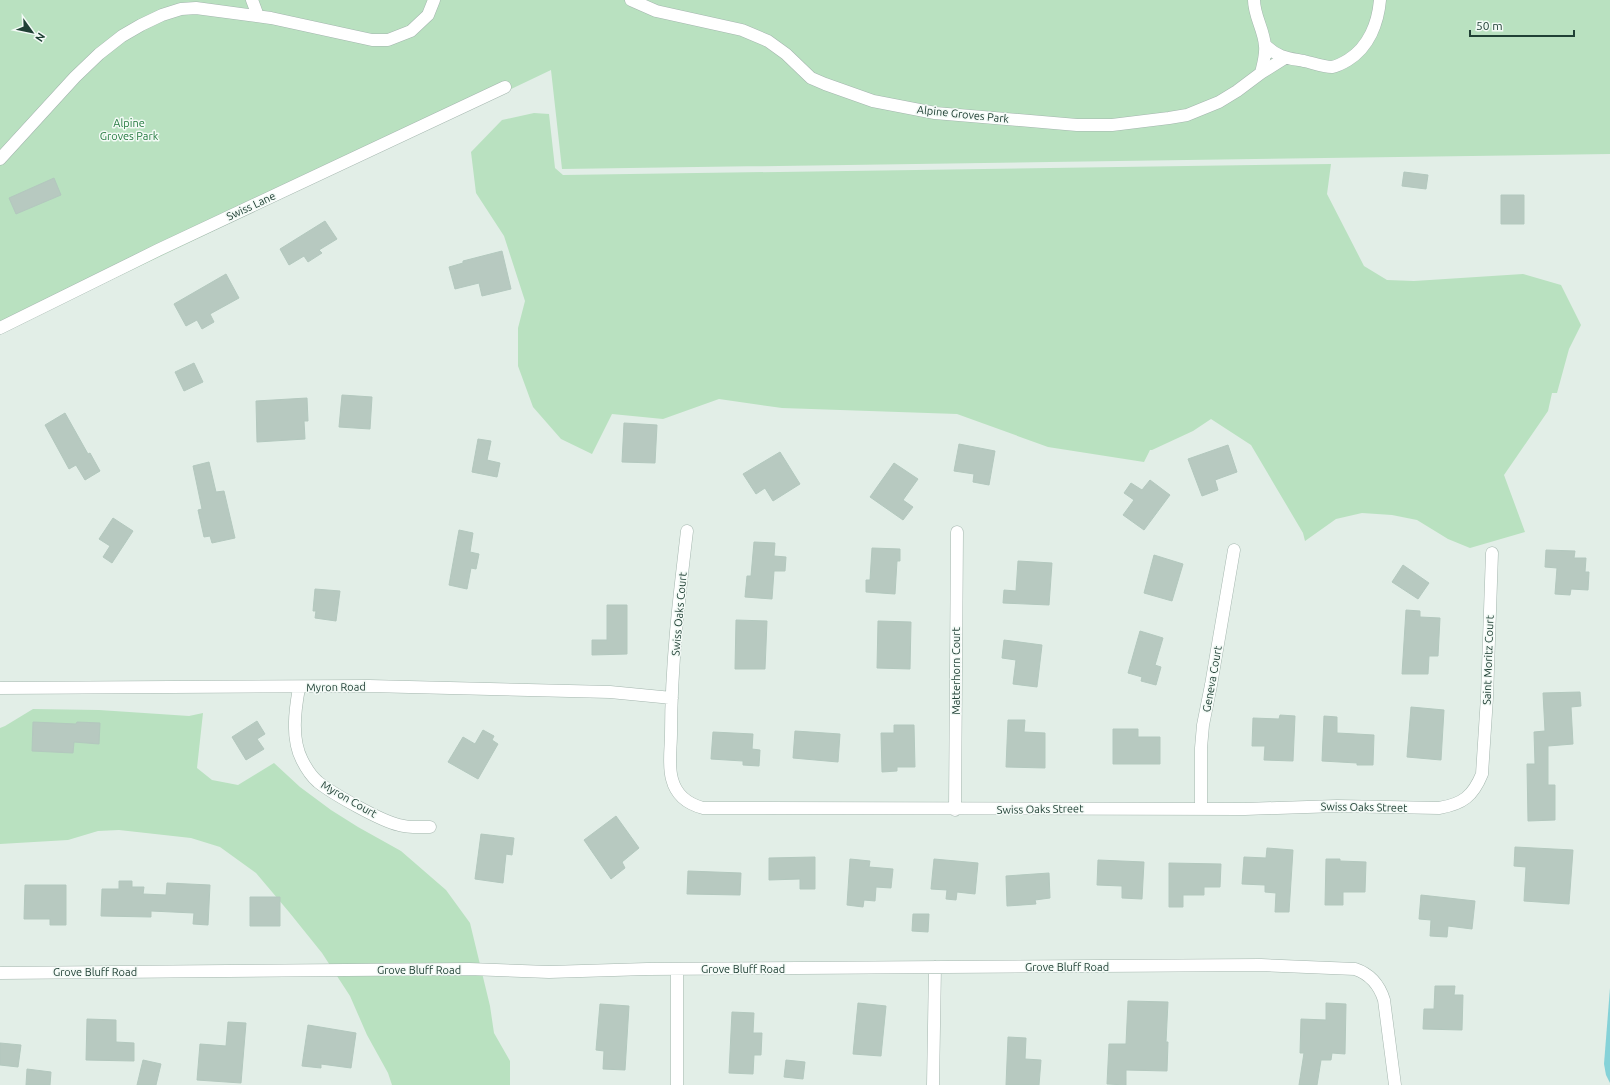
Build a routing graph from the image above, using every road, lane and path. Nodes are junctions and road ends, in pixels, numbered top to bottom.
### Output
1 (209, 0) edge
2 (252, 0) edge
3 (434, 0) edge
4 (631, 0) edge
5 (1254, 0) edge
6 (1380, 0) edge
7 (196, 8) junction
8 (258, 16) junction
9 (1266, 46) junction
10 (1285, 58) junction
11 (1260, 73) junction
12 (504, 87) dead end
13 (0, 159) edge
14 (0, 328) edge
15 (687, 531) dead end
16 (957, 532) dead end
17 (1234, 550) dead end
18 (1492, 553) dead end
19 (0, 688) edge
20 (299, 688) junction
21 (672, 698) junction
22 (1483, 768) joint
23 (1201, 808) junction
24 (955, 810) junction
25 (430, 827) dead end
26 (934, 968) junction
27 (677, 969) junction
28 (0, 973) edge
29 (677, 1085) edge
30 (933, 1085) edge
31 (1395, 1085) edge

1 - 7 street
2 - 8 street
3 - 8 street
4 - 11 street, Alpine Groves Park
5 - 9 street
6 - 10 street
7 - 8 street
7 - 13 street
9 - 10 street
9 - 11 street
10 - 11 street, Alpine Groves Park
12 - 14 street, Swiss Lane
15 - 21 street, Swiss Oaks Court
16 - 24 street, Matterhorn Court
17 - 23 street, Geneva Court
18 - 22 street, Saint Moritz Court
19 - 20 street, Myron Road
20 - 21 street, Myron Road
20 - 25 street, Myron Court
21 - 24 street, Swiss Oaks Street
22 - 23 street, Swiss Oaks Street
23 - 24 street, Swiss Oaks Street
26 - 27 street, Grove Bluff Road
26 - 30 street
26 - 31 street, Grove Bluff Road
27 - 28 street, Grove Bluff Road
27 - 29 street

